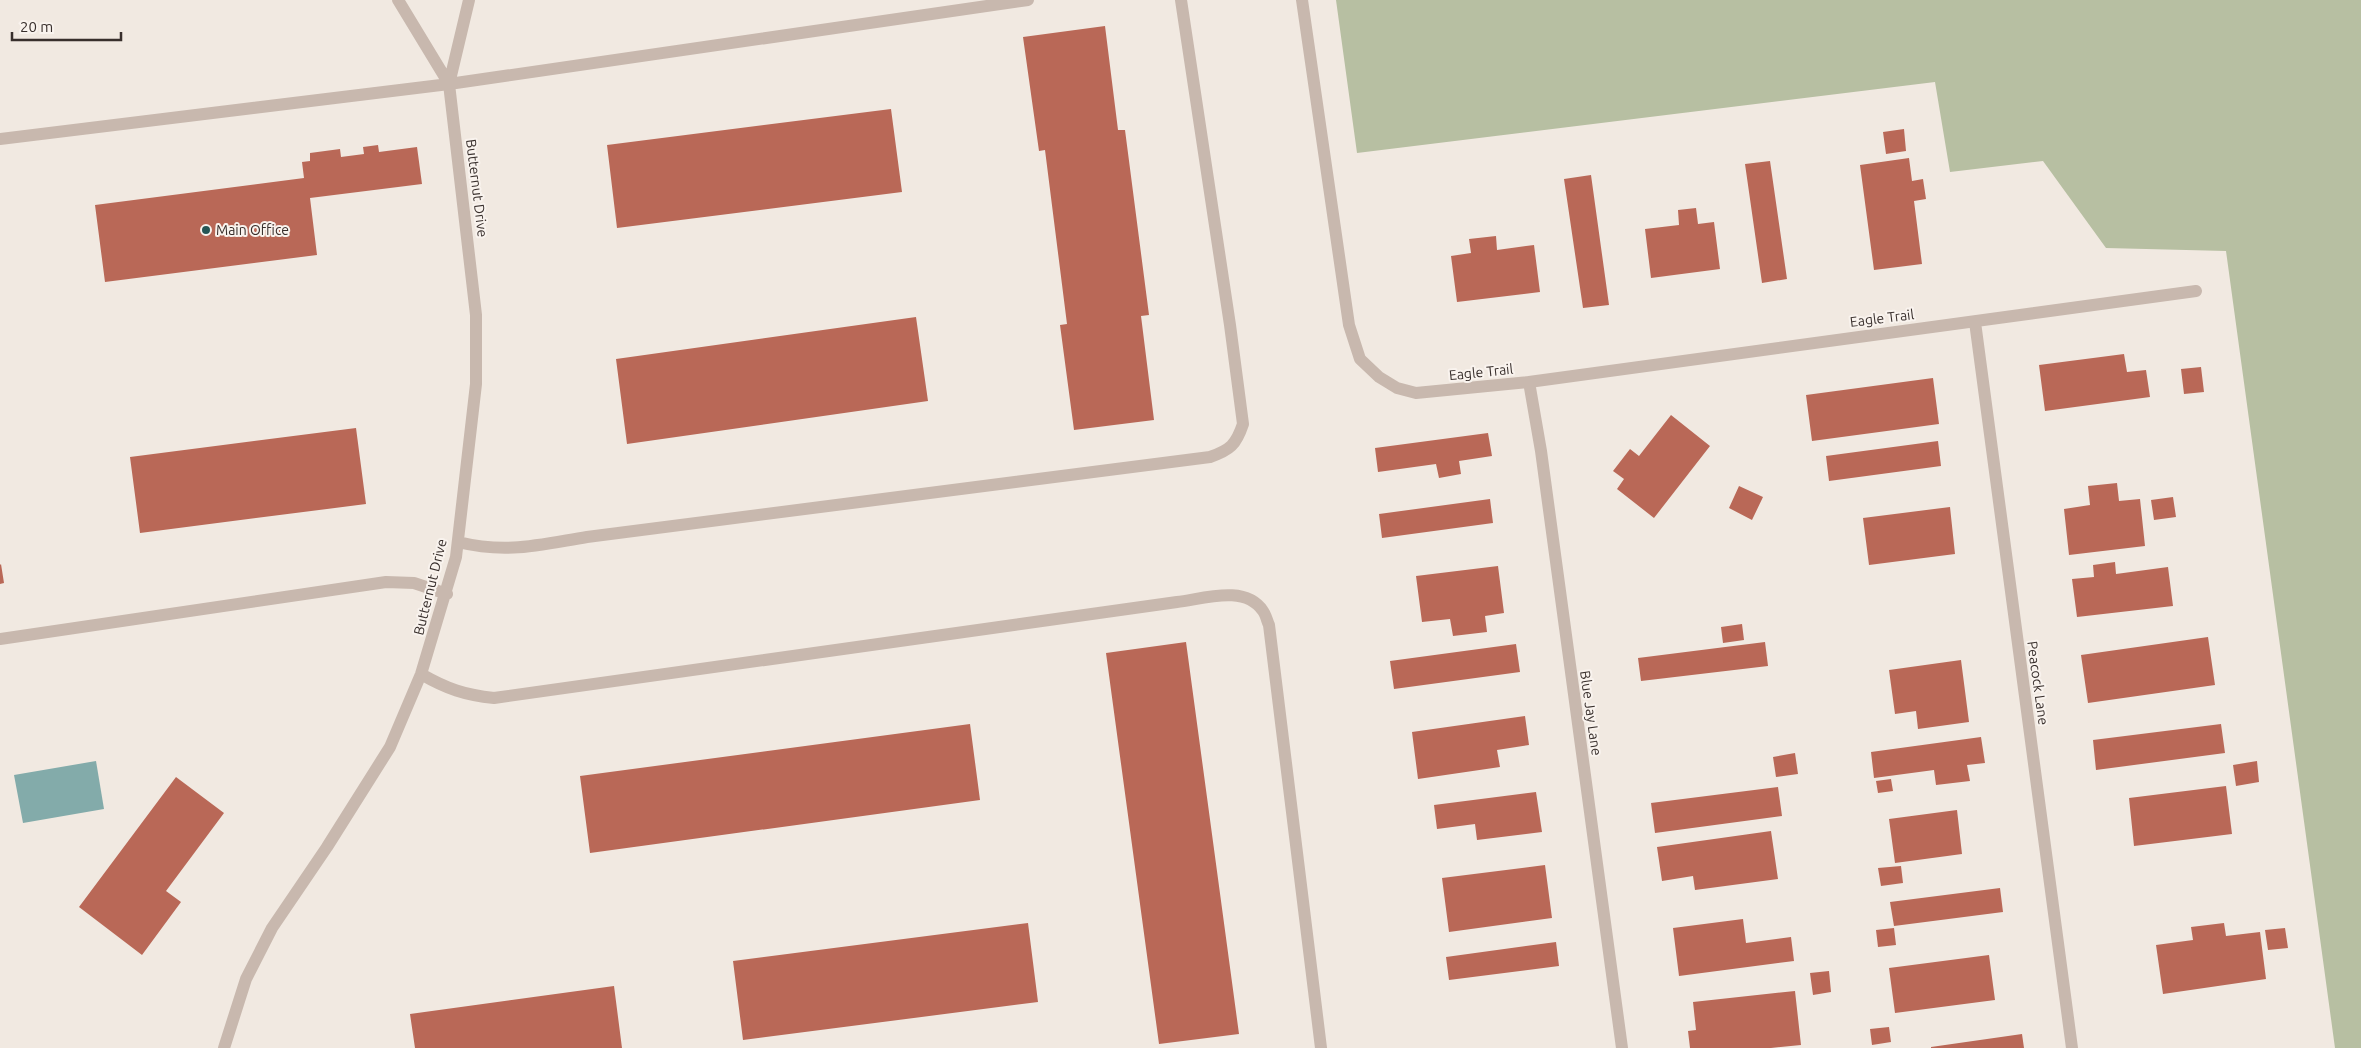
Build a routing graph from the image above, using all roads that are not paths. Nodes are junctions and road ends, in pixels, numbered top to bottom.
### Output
1 (398, 0) edge
2 (469, 0) edge
3 (1028, 0) edge
4 (1181, 0) edge
5 (1302, 0) edge
6 (448, 84) junction
7 (0, 139) edge
8 (2196, 291) dead end
9 (1975, 322) junction
10 (1529, 382) junction
11 (458, 542) junction
12 (447, 594) junction
13 (0, 639) edge
14 (421, 674) junction
15 (224, 1048) edge
16 (1321, 1048) edge
17 (1622, 1048) edge
18 (2072, 1048) edge

1 - 6 street, Butternut Drive
2 - 6 street, Butternut Drive
3 - 6 street
4 - 11 street
5 - 10 street, Eagle Trail
6 - 7 street
6 - 11 street, Butternut Drive
8 - 9 street, Eagle Trail
9 - 10 street, Eagle Trail
9 - 18 street, Peacock Lane
10 - 17 street, Blue Jay Lane
11 - 12 street, Butternut Drive
12 - 13 street
12 - 14 street, Butternut Drive
14 - 15 street, Butternut Drive
14 - 16 street

